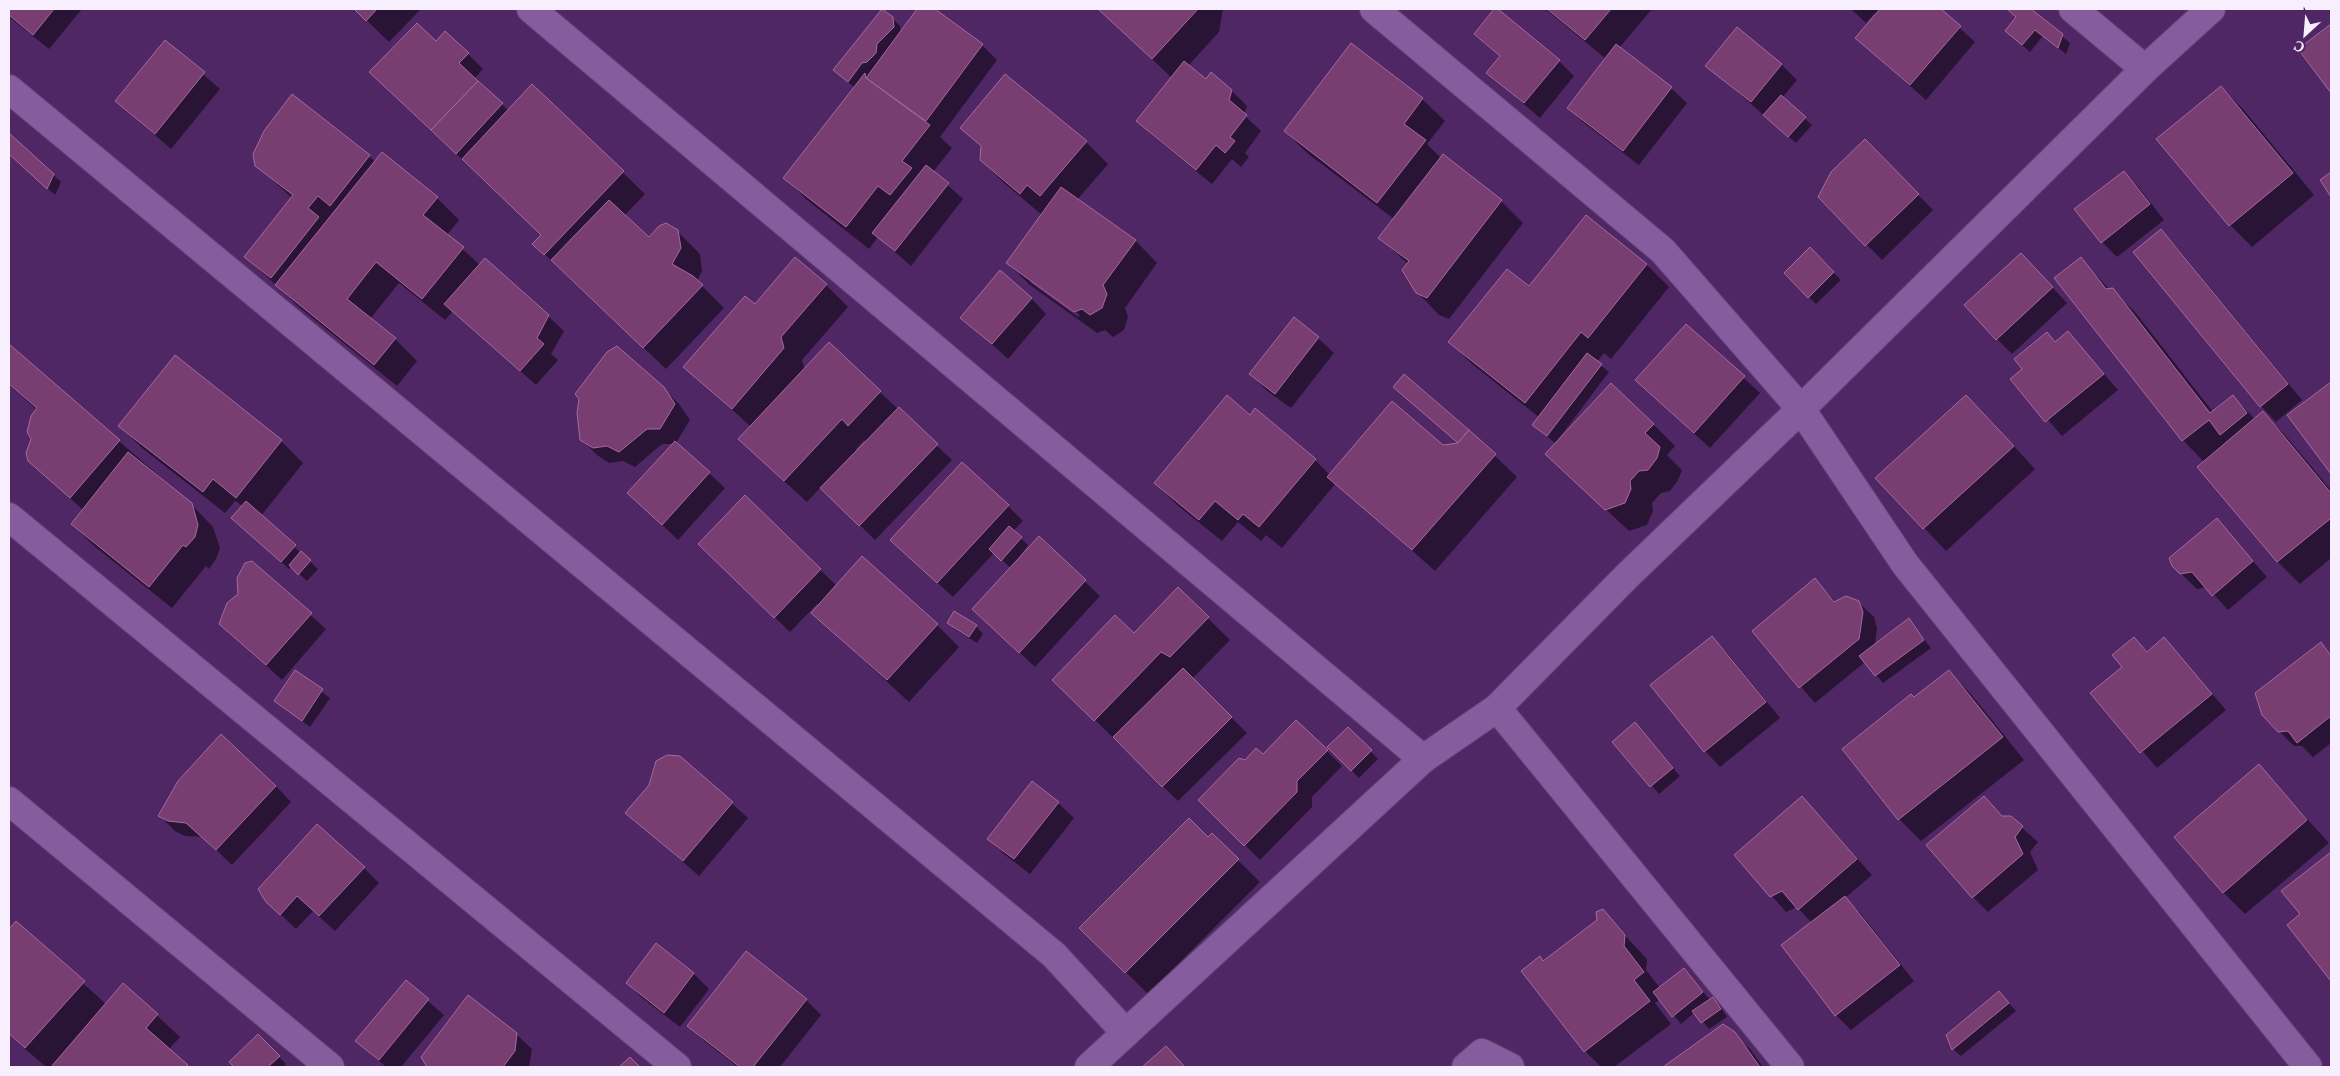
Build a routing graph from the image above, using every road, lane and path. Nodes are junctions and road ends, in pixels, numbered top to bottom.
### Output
1 (531, 9) edge
2 (1374, 9) edge
3 (2073, 9) edge
4 (2210, 9) edge
5 (2145, 68) junction
6 (9, 89) edge
7 (1801, 409) junction
8 (9, 517) edge
9 (1497, 708) junction
10 (1423, 759) junction
11 (9, 801) edge
12 (1126, 1033) junction
13 (330, 1067) edge
14 (677, 1067) edge
15 (1088, 1067) edge
16 (1466, 1067) edge
17 (1510, 1067) edge
18 (1790, 1067) edge
19 (2308, 1067) edge

1 - 10 street
2 - 7 street
3 - 5 street
4 - 5 street
5 - 7 street
6 - 12 street
7 - 9 street
7 - 19 street
8 - 14 street
9 - 10 street
9 - 18 street
10 - 12 street
11 - 13 street
12 - 15 street
16 - 17 street

